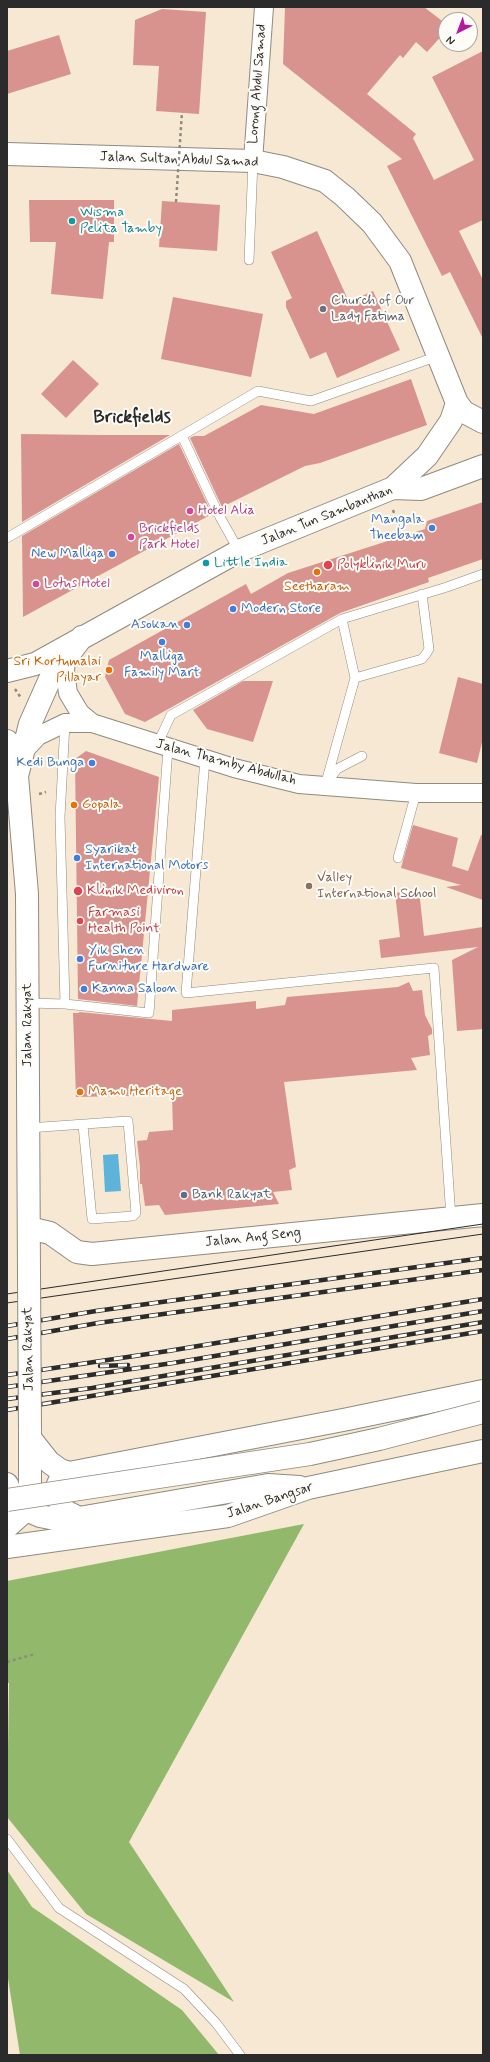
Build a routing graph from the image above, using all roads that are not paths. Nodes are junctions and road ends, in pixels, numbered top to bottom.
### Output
1 (264, 7) edge
2 (7, 154) edge
3 (253, 161) junction
4 (249, 260) dead end
5 (438, 356) junction
6 (458, 403) junction
7 (483, 422) edge
8 (182, 436) junction
9 (483, 466) edge
10 (390, 489) junction
11 (7, 538) edge
12 (239, 551) junction
13 (483, 574) edge
14 (422, 594) junction
15 (342, 619) junction
16 (82, 637) junction
17 (66, 657) junction
18 (7, 671) edge
19 (356, 678) junction
20 (65, 723) junction
21 (92, 723) junction
22 (162, 746) junction
23 (15, 747) edge
24 (362, 756) dead end
25 (205, 759) junction
26 (325, 786) junction
27 (416, 793) junction
28 (483, 793) edge
29 (22, 836) junction
30 (7, 852) edge
31 (398, 858) dead end
32 (28, 1003) junction
33 (65, 1004) junction
34 (83, 1125) junction
35 (28, 1128) junction
36 (483, 1215) edge
37 (451, 1218) junction
38 (29, 1228) junction
39 (483, 1391) edge
40 (483, 1412) edge
41 (30, 1434) junction
42 (483, 1451) edge
43 (69, 1473) junction
44 (7, 1484) edge
45 (308, 1488) junction
46 (16, 1505) edge
47 (79, 1518) junction
48 (7, 1527) edge
49 (7, 1547) edge
50 (7, 1839) edge
51 (240, 2055) edge

1 - 3 street, Lorong Abdul Samad
2 - 3 main road, Jalan Sultan Abdul Samad
3 - 4 lane
3 - 5 main road, Jalan Sultan Abdul Samad
5 - 6 main road, Jalan Sultan Abdul Samad
5 - 8 lane
6 - 7 main road
6 - 10 main road
8 - 11 lane
8 - 12 lane
9 - 10 main road, Jalan Tun Sambanthan
10 - 12 main road, Jalan Tun Sambanthan
12 - 16 main road, Jalan Tun Sambanthan
13 - 14 lane
14 - 15 lane
14 - 19 lane
15 - 19 lane
15 - 22 lane
16 - 17 main road, Jalan Rakyat
16 - 18 main road, Jalan Tun Sambanthan
17 - 21 street, Jalan Thamby Abdullah
17 - 23 main road, Jalan Rakyat
19 - 26 lane
20 - 21 street, Jalan Thamby Abdullah
20 - 23 street, Jalan Thamby Abdullah
20 - 33 lane
21 - 22 street, Jalan Thamby Abdullah
22 - 25 street, Jalan Thamby Abdullah
22 - 33 lane
23 - 29 main road, Jalan Rakyat
24 - 26 lane
25 - 26 street, Jalan Thamby Abdullah
25 - 37 lane
26 - 27 street, Jalan Thamby Abdullah
27 - 28 street, Jalan Thamby Abdullah
27 - 31 lane
29 - 30 main road
29 - 32 main road, Jalan Rakyat
32 - 33 lane
32 - 35 main road, Jalan Rakyat
34 - 34 lane
34 - 35 lane
35 - 38 main road, Jalan Rakyat
36 - 37 main road, Jalan Ang Seng
37 - 38 main road, Jalan Ang Seng
38 - 41 main road, Jalan Rakyat, bridge
39 - 43 main road
40 - 46 main road, bridge
41 - 43 main road
41 - 46 main road, Jalan Rakyat
42 - 45 main road, Jalan Bangsar
43 - 47 main road
44 - 46 main road
45 - 47 main road
45 - 49 main road, Jalan Bangsar
46 - 47 main road
46 - 48 main road
50 - 51 lane

